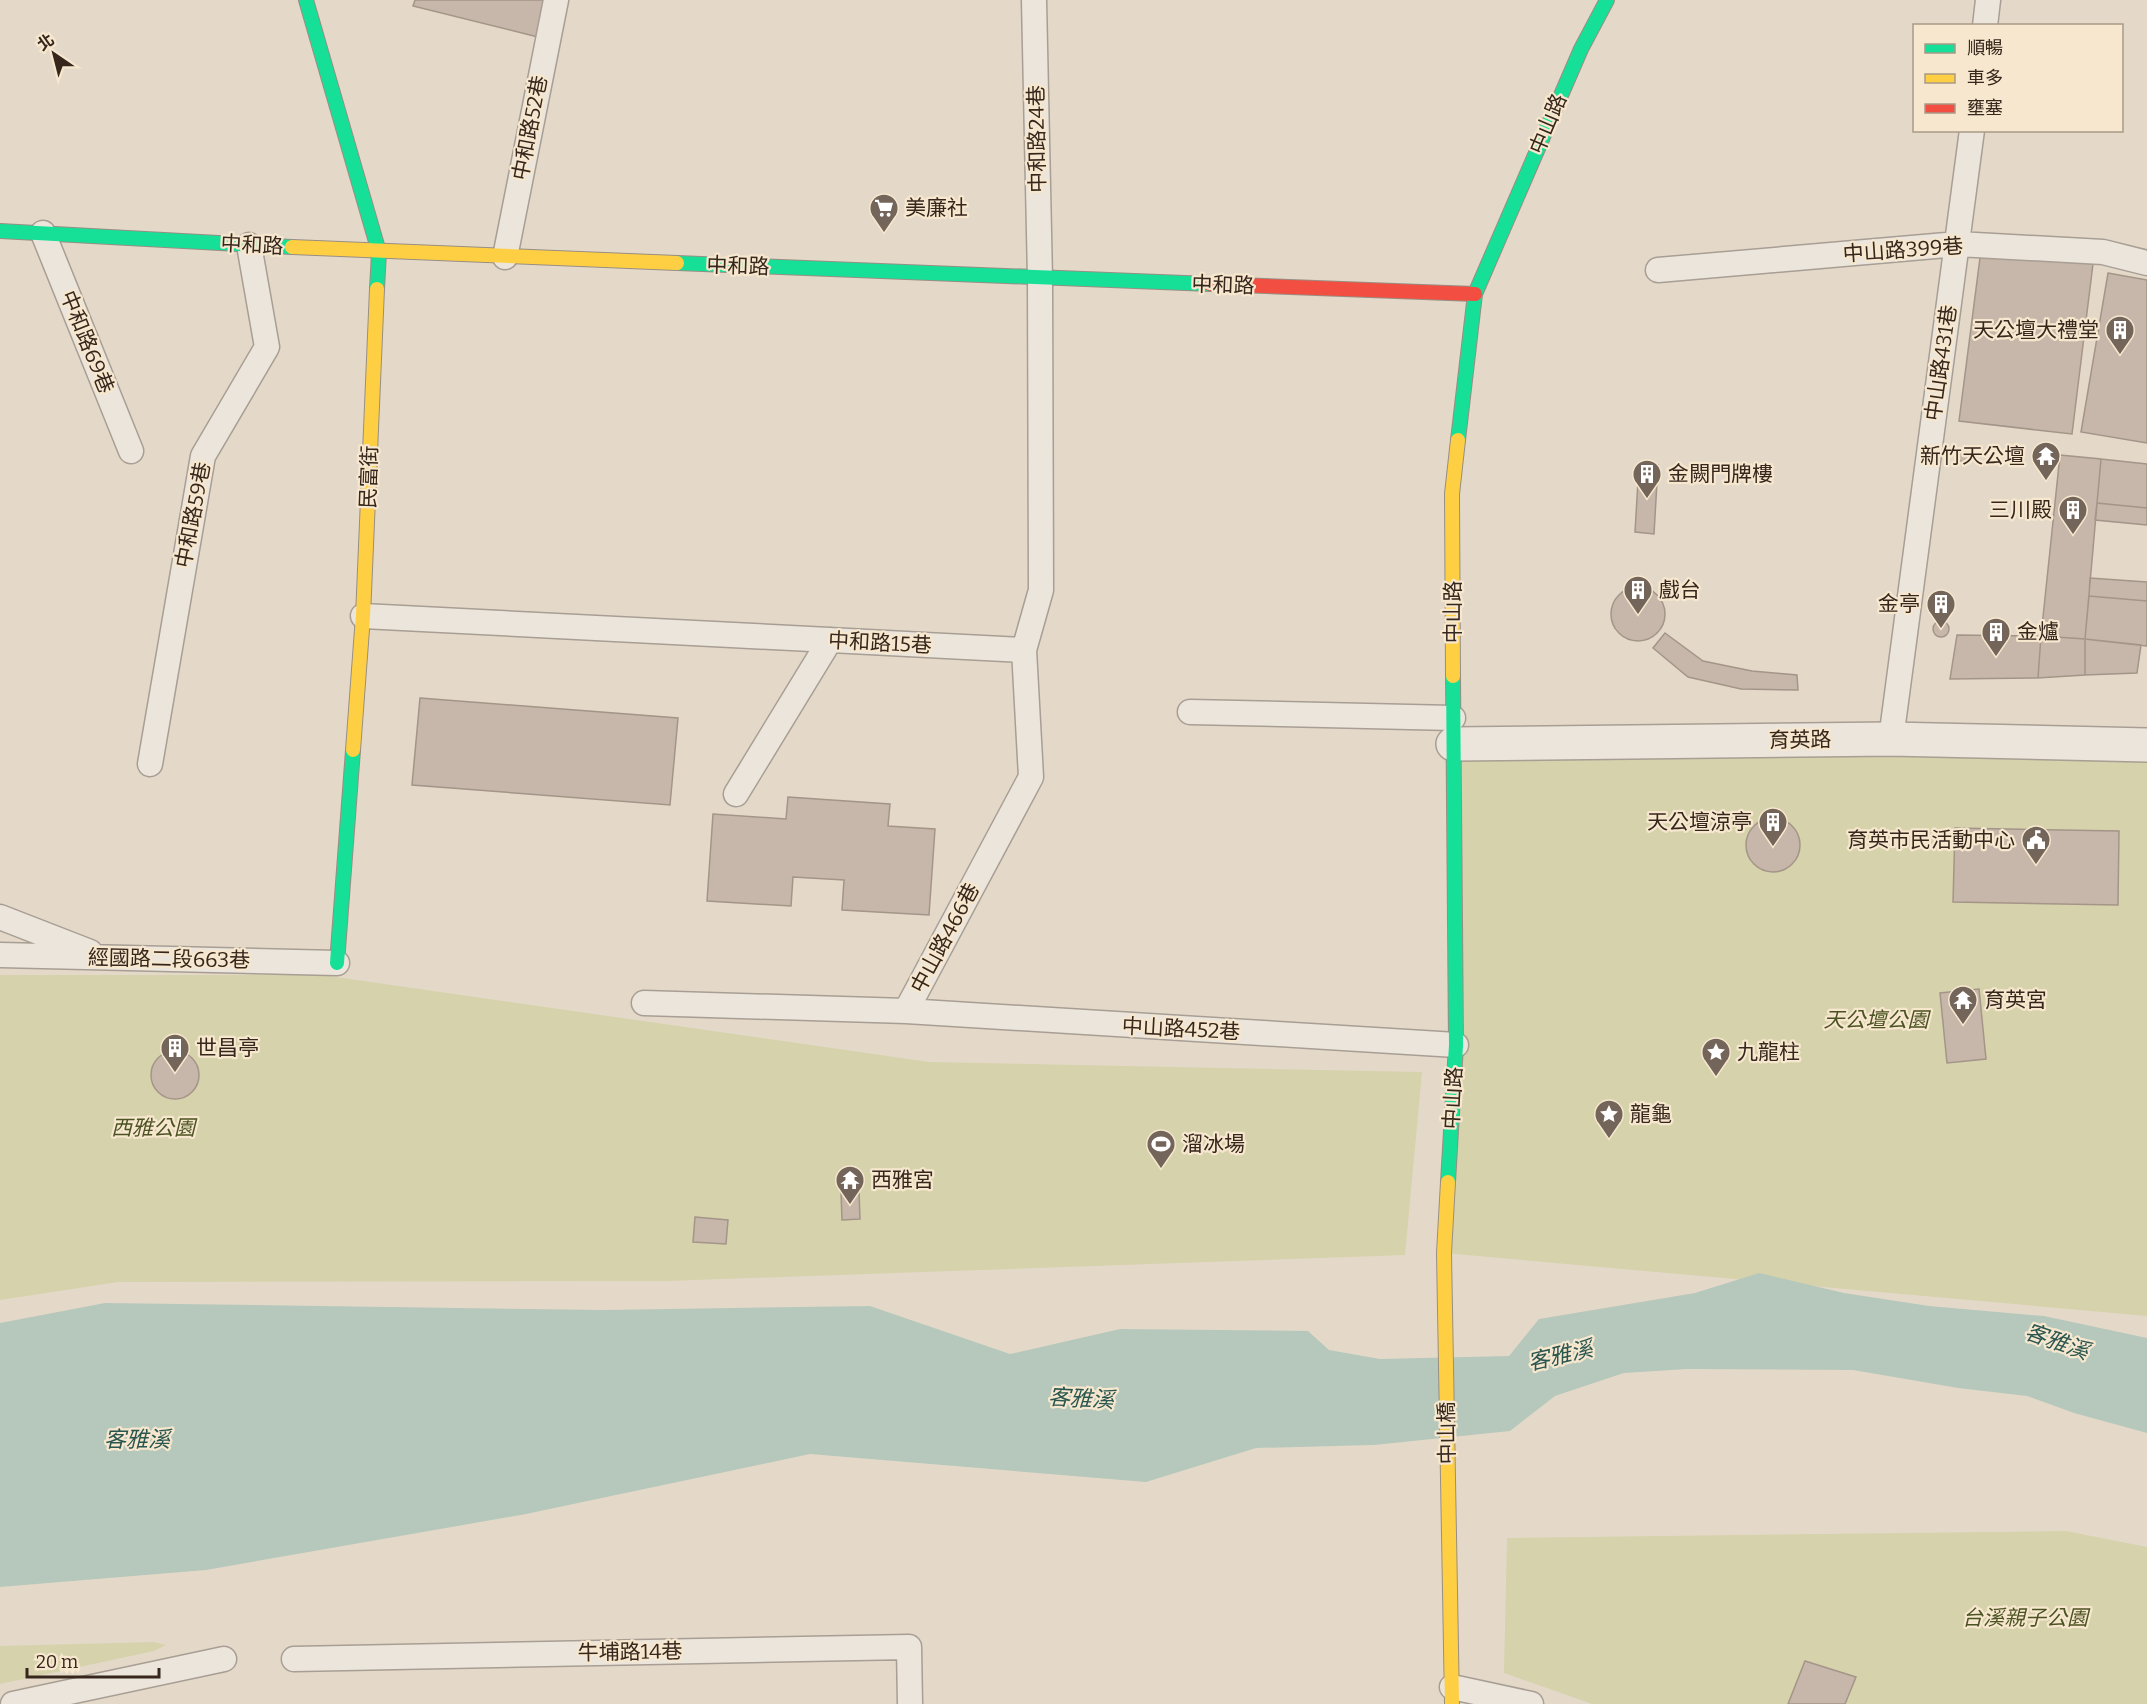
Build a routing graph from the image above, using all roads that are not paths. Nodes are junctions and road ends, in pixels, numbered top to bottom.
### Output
1 (306, 0) edge
2 (556, 0) edge
3 (1034, 0) edge
4 (1607, 0) edge
5 (1988, 0) edge
6 (1985, 24) edge
7 (1972, 132) edge
8 (0, 231) edge
9 (43, 233) junction
10 (1958, 244) junction
11 (249, 245) junction
12 (379, 252) junction
13 (505, 256) junction
14 (2147, 263) edge
15 (1658, 270) dead end
16 (1040, 279) junction
17 (1476, 294) junction
18 (131, 451) dead end
19 (363, 616) junction
20 (830, 640) junction
21 (1024, 650) junction
22 (1190, 712) dead end
23 (1453, 731) junction
24 (1891, 739) junction
25 (2147, 745) edge
26 (150, 764) dead end
27 (736, 794) dead end
28 (0, 917) edge
29 (0, 956) edge
30 (105, 958) junction
31 (337, 963) joint
32 (644, 1003) dead end
33 (906, 1011) junction
34 (1456, 1046) junction
35 (1444, 1253) joint
36 (224, 1659) dead end
37 (294, 1659) dead end
38 (1452, 1696) edge
39 (14, 1704) edge
40 (910, 1704) edge
41 (1531, 1704) edge

1 - 12 street, 民富街
2 - 13 lane, 中和路52巷
3 - 16 lane, 中和路24巷
4 - 17 street, 中山路
5 - 6 lane
7 - 10 lane, 中山路431巷
8 - 9 street, 中和路
9 - 11 street, 中和路
9 - 18 lane, 中和路69巷
10 - 14 lane, 中山路399巷
10 - 15 lane, 中山路399巷
10 - 24 lane, 中山路431巷
11 - 12 street, 中和路
11 - 26 lane, 中和路59巷
12 - 13 street, 中和路
12 - 19 street, 民富街
13 - 16 street, 中和路
16 - 17 street, 中和路
16 - 21 lane
17 - 23 street, 中山路
19 - 20 lane, 中和路15巷
19 - 31 street, 民富街
20 - 21 lane, 中和路15巷
20 - 27 lane
21 - 33 lane, 中山路466巷
22 - 23 lane
23 - 24 street, 育英路
23 - 34 street, 中山路
24 - 25 street, 育英路
28 - 30 lane
29 - 30 lane, 經國路二段663巷
30 - 31 lane, 經國路二段663巷
32 - 33 lane, 中山路466巷
33 - 34 lane, 中山路452巷
34 - 35 street, 中山路
35 - 38 street, 中山橋
36 - 39 lane
37 - 40 lane, 牛埔路14巷
38 - 41 lane

